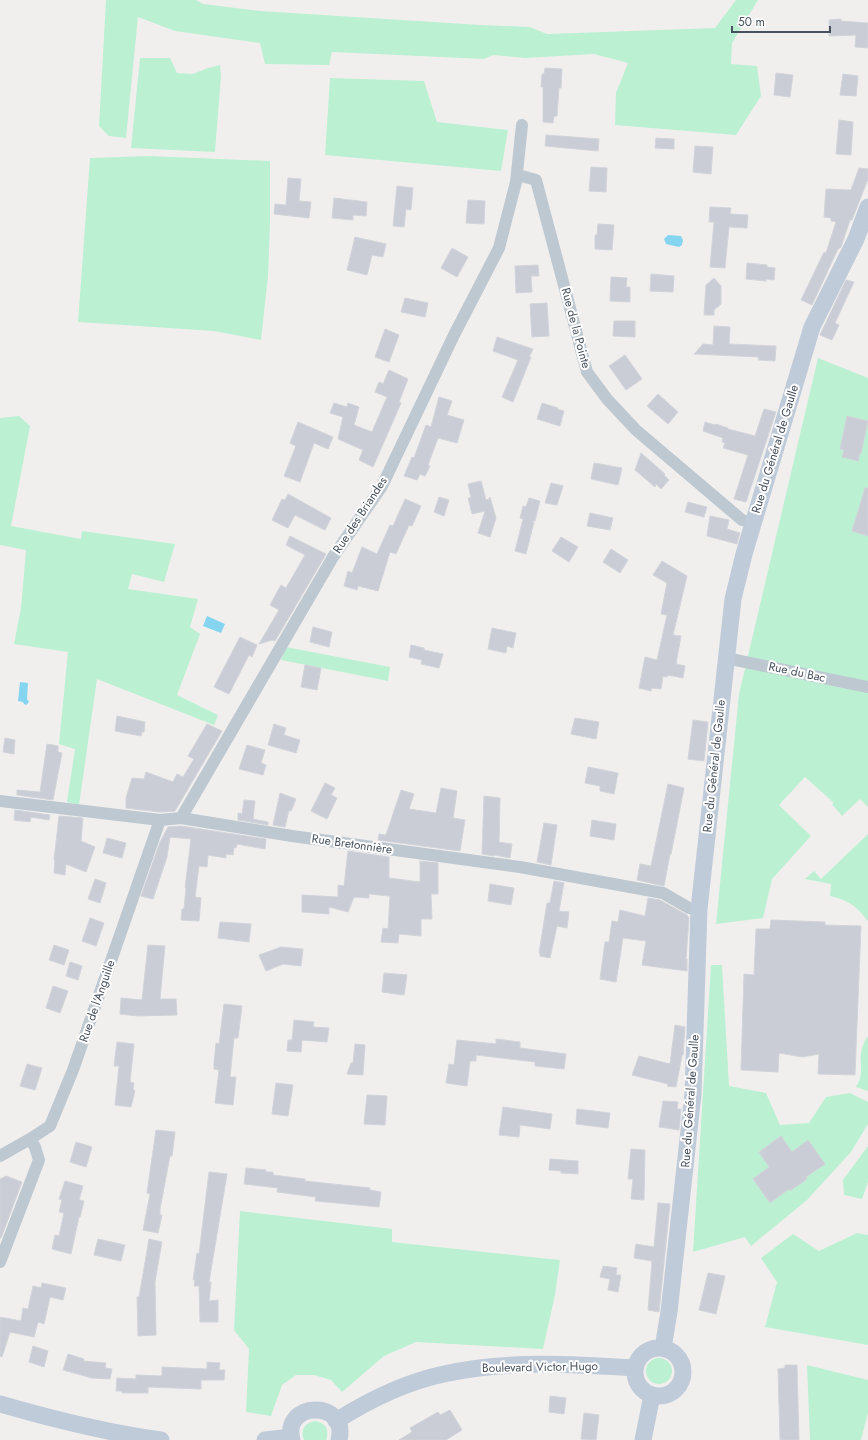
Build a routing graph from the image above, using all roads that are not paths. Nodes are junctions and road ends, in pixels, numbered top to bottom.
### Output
1 (522, 125) dead end
2 (518, 176) junction
3 (868, 207) edge
4 (753, 523) junction
5 (726, 658) junction
6 (868, 687) edge
7 (0, 801) edge
8 (181, 818) junction
9 (160, 820) junction
10 (699, 909) junction
11 (30, 1139) junction
12 (0, 1156) edge
13 (0, 1262) edge
14 (663, 1348) junction
15 (635, 1368) junction
16 (652, 1395) junction
17 (0, 1404) edge
18 (336, 1421) junction
19 (292, 1438) edge
20 (161, 1440) edge
21 (265, 1440) edge
22 (339, 1440) edge
23 (643, 1440) edge

1 - 2 street
2 - 4 street, Rue de la Pointe
2 - 8 street, Rue des Briandes
3 - 4 main road, Rue du Général de Gaulle
4 - 5 main road, Rue du Général de Gaulle
5 - 6 street, Rue du Bac
5 - 10 main road, Rue du Général de Gaulle
7 - 9 street, Rue Bretonnière
8 - 9 street, Rue Bretonnière
8 - 10 street, Rue Bretonnière
9 - 11 street, Rue de l'Anguille
10 - 14 main road, Rue du Général de Gaulle
11 - 12 street, Rue de l'Anguille
11 - 13 street
14 - 15 main road
14 - 16 main road
15 - 16 main road
15 - 18 main road, Boulevard Victor Hugo
16 - 23 main road
17 - 20 main road
18 - 19 main road
18 - 22 main road
19 - 21 main road

